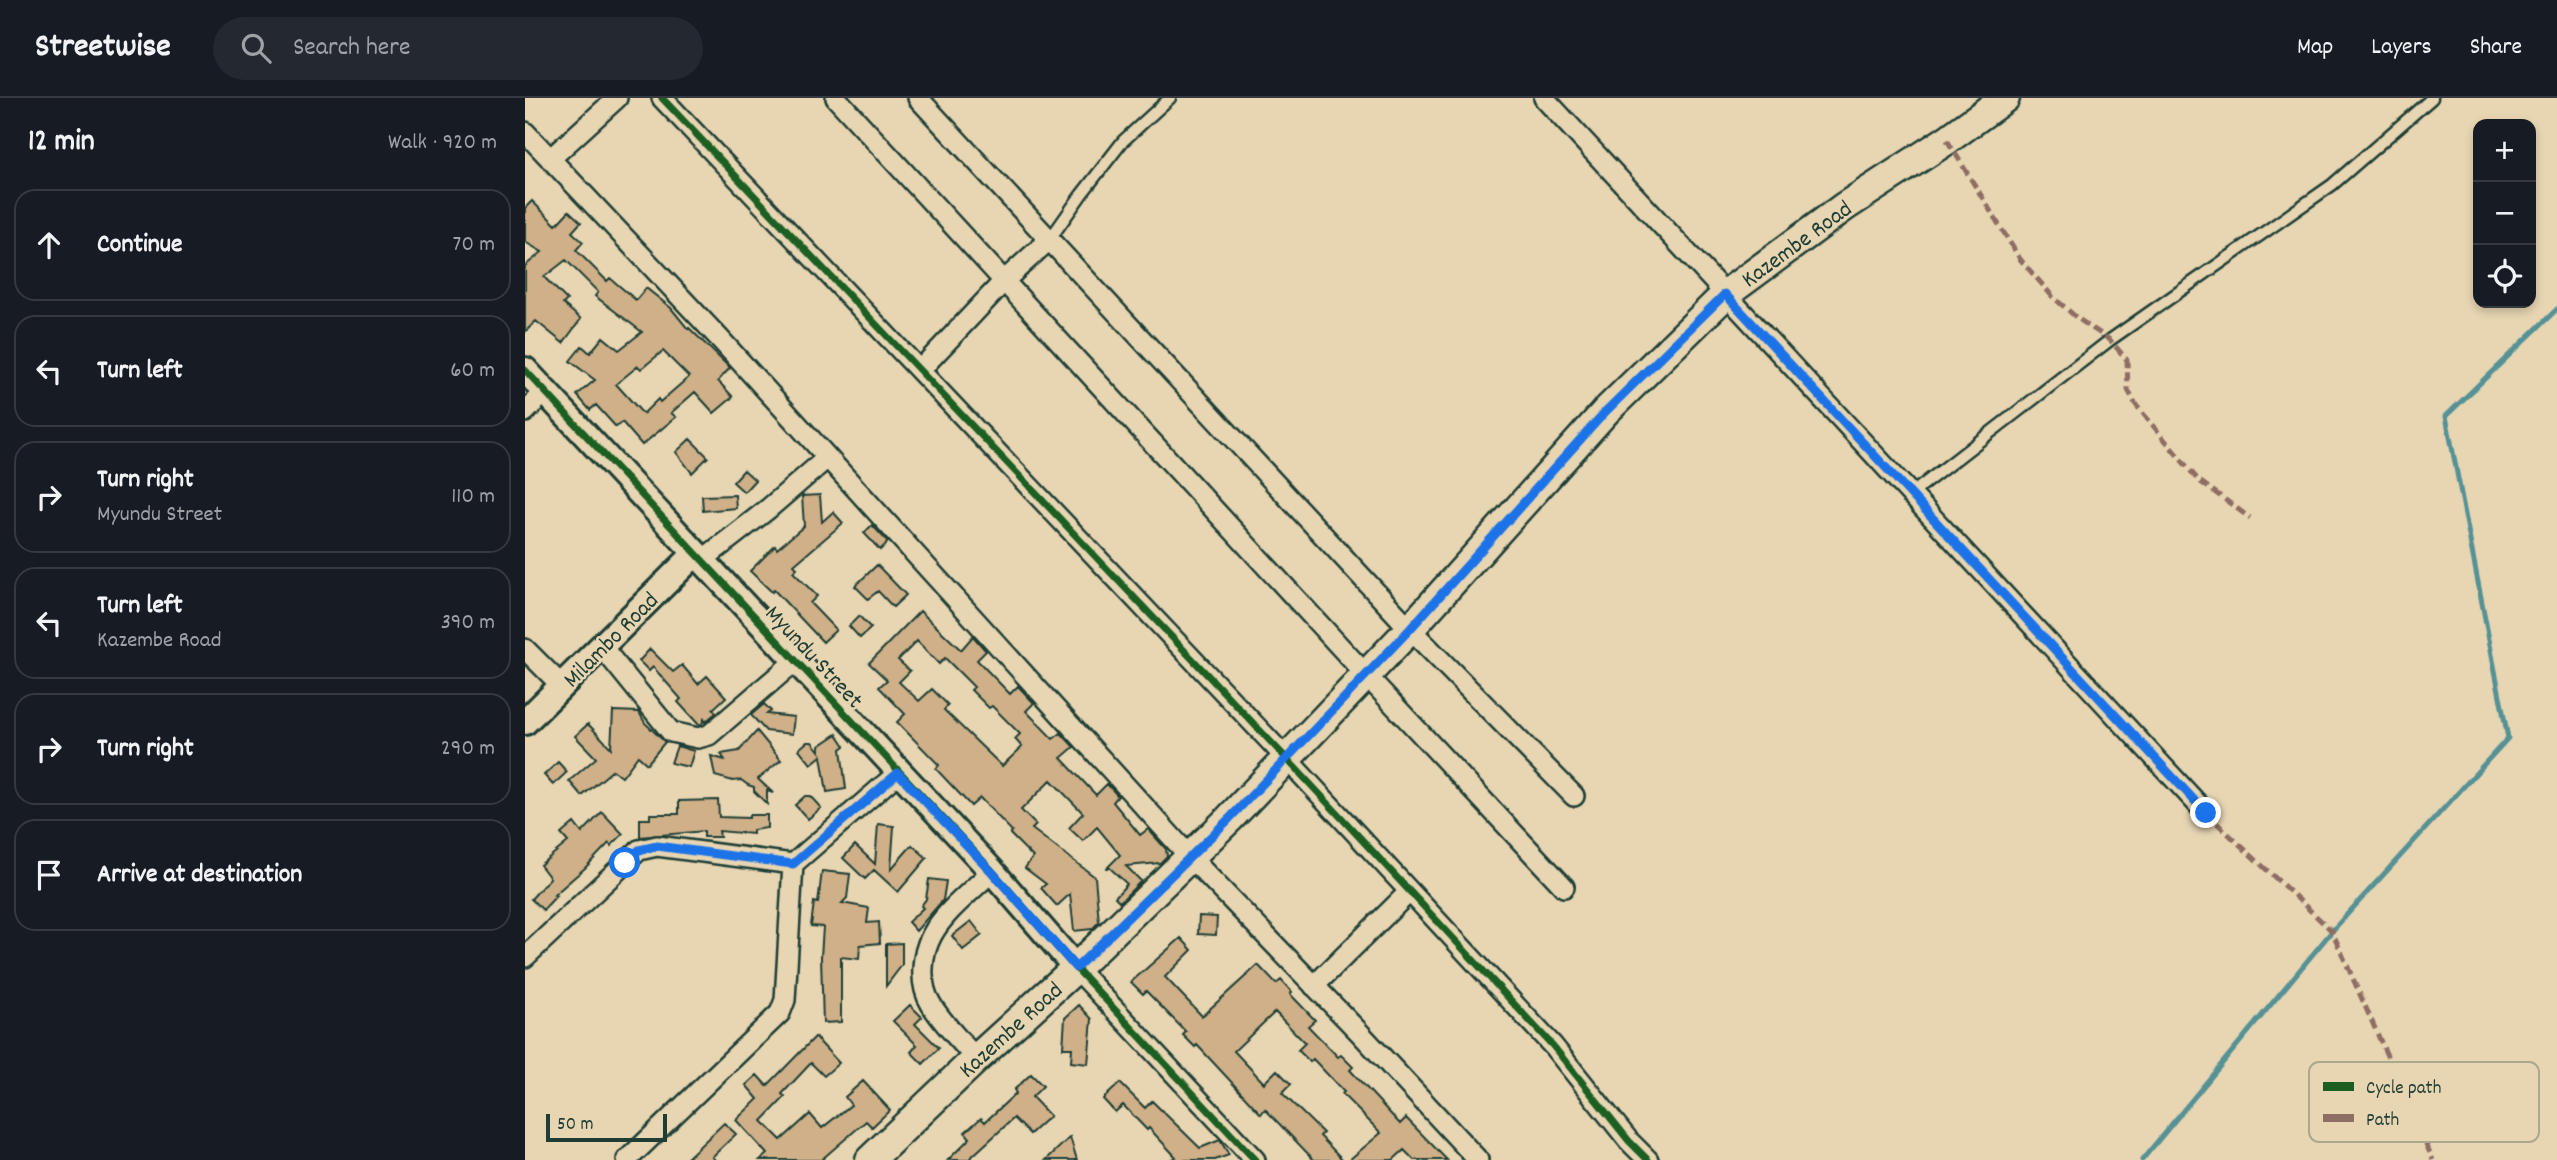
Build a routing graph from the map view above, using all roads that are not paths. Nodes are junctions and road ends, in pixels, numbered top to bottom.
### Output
1 (617, 98) edge
2 (662, 98) edge
3 (836, 98) edge
4 (918, 98) edge
5 (1170, 98) edge
6 (1544, 98) edge
7 (2432, 98) edge
8 (1990, 102) edge
9 (525, 132) edge
10 (550, 159) junction
11 (1050, 239) junction
12 (1005, 280) junction
13 (1725, 294) junction
14 (525, 370) edge
15 (920, 370) junction
16 (545, 392) junction
17 (525, 412) edge
18 (827, 458) junction
19 (1911, 494) junction
20 (698, 558) junction
21 (1410, 629) junction
22 (602, 647) junction
23 (525, 649) edge
24 (794, 662) junction
25 (1366, 675) junction
26 (563, 687) junction
27 (525, 722) edge
28 (1287, 758) junction
29 (898, 773) junction
30 (1574, 796) dead end
31 (2206, 813) dead end
32 (1189, 857) junction
33 (793, 864) junction
34 (992, 872) junction
35 (1564, 887) dead end
36 (1409, 892) junction
37 (525, 957) edge
38 (1076, 968) junction
39 (1314, 986) junction
40 (976, 1059) junction
41 (1250, 1158) edge
42 (627, 1160) edge
43 (870, 1160) edge
44 (1478, 1160) edge
45 (1648, 1160) edge

1 - 10 street
2 - 15 street
3 - 12 street
4 - 11 street
5 - 11 lane
6 - 13 street
7 - 19 lane
8 - 13 main road, Kazembe Road
9 - 10 street
10 - 18 street
11 - 12 street
11 - 21 street
12 - 15 street
12 - 25 street
13 - 19 street
13 - 21 main road, Kazembe Road
14 - 16 street, Myundu Street
15 - 28 street
16 - 17 street
16 - 20 street, Myundu Street
18 - 20 street
18 - 32 street
19 - 31 street
20 - 22 street, Milambo Road
20 - 24 street, Myundu Street
21 - 25 main road, Kazembe Road
21 - 30 street
22 - 24 street
22 - 26 street, Milambo Road
23 - 26 street
24 - 29 street, Myundu Street
25 - 28 main road, Kazembe Road
25 - 35 street
26 - 27 street, Milambo Road
28 - 32 main road, Kazembe Road
28 - 36 street
29 - 33 street
29 - 34 street, Myundu Street
32 - 38 main road, Kazembe Road
32 - 39 street
33 - 37 street
33 - 42 street
34 - 38 street, Myundu Street
34 - 40 street
36 - 39 street
36 - 45 street
38 - 40 main road, Kazembe Road
38 - 41 street
39 - 44 street
40 - 43 main road, Kazembe Road

